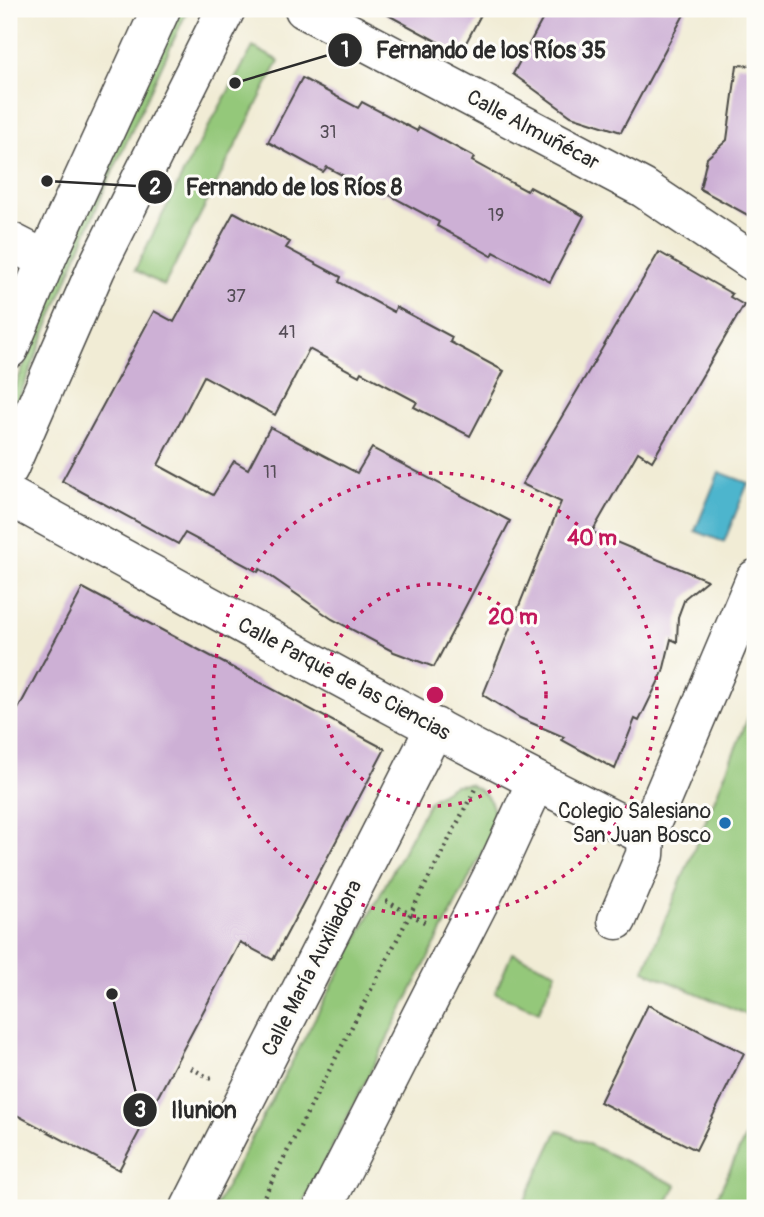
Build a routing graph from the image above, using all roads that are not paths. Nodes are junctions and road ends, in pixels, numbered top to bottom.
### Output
1 (161, 9) edge
2 (226, 9) edge
3 (304, 9) edge
4 (9, 241) edge
5 (46, 260) junction
6 (755, 263) edge
7 (9, 349) edge
8 (9, 468) edge
9 (9, 496) edge
10 (755, 579) edge
11 (435, 727) junction
12 (536, 782) junction
13 (646, 836) junction
14 (617, 920) dead end
15 (190, 1208) edge
16 (323, 1208) edge

1 - 5 street
2 - 8 street
3 - 6 street, Calle Almuñécar
4 - 5 street
5 - 7 street
9 - 11 street, Calle Parque de las Ciencias
10 - 13 street
11 - 12 street, Calle Parque de las Ciencias
11 - 15 street, Calle María Auxiliadora
12 - 13 street, Calle Parque de las Ciencias
12 - 16 street
13 - 14 street

